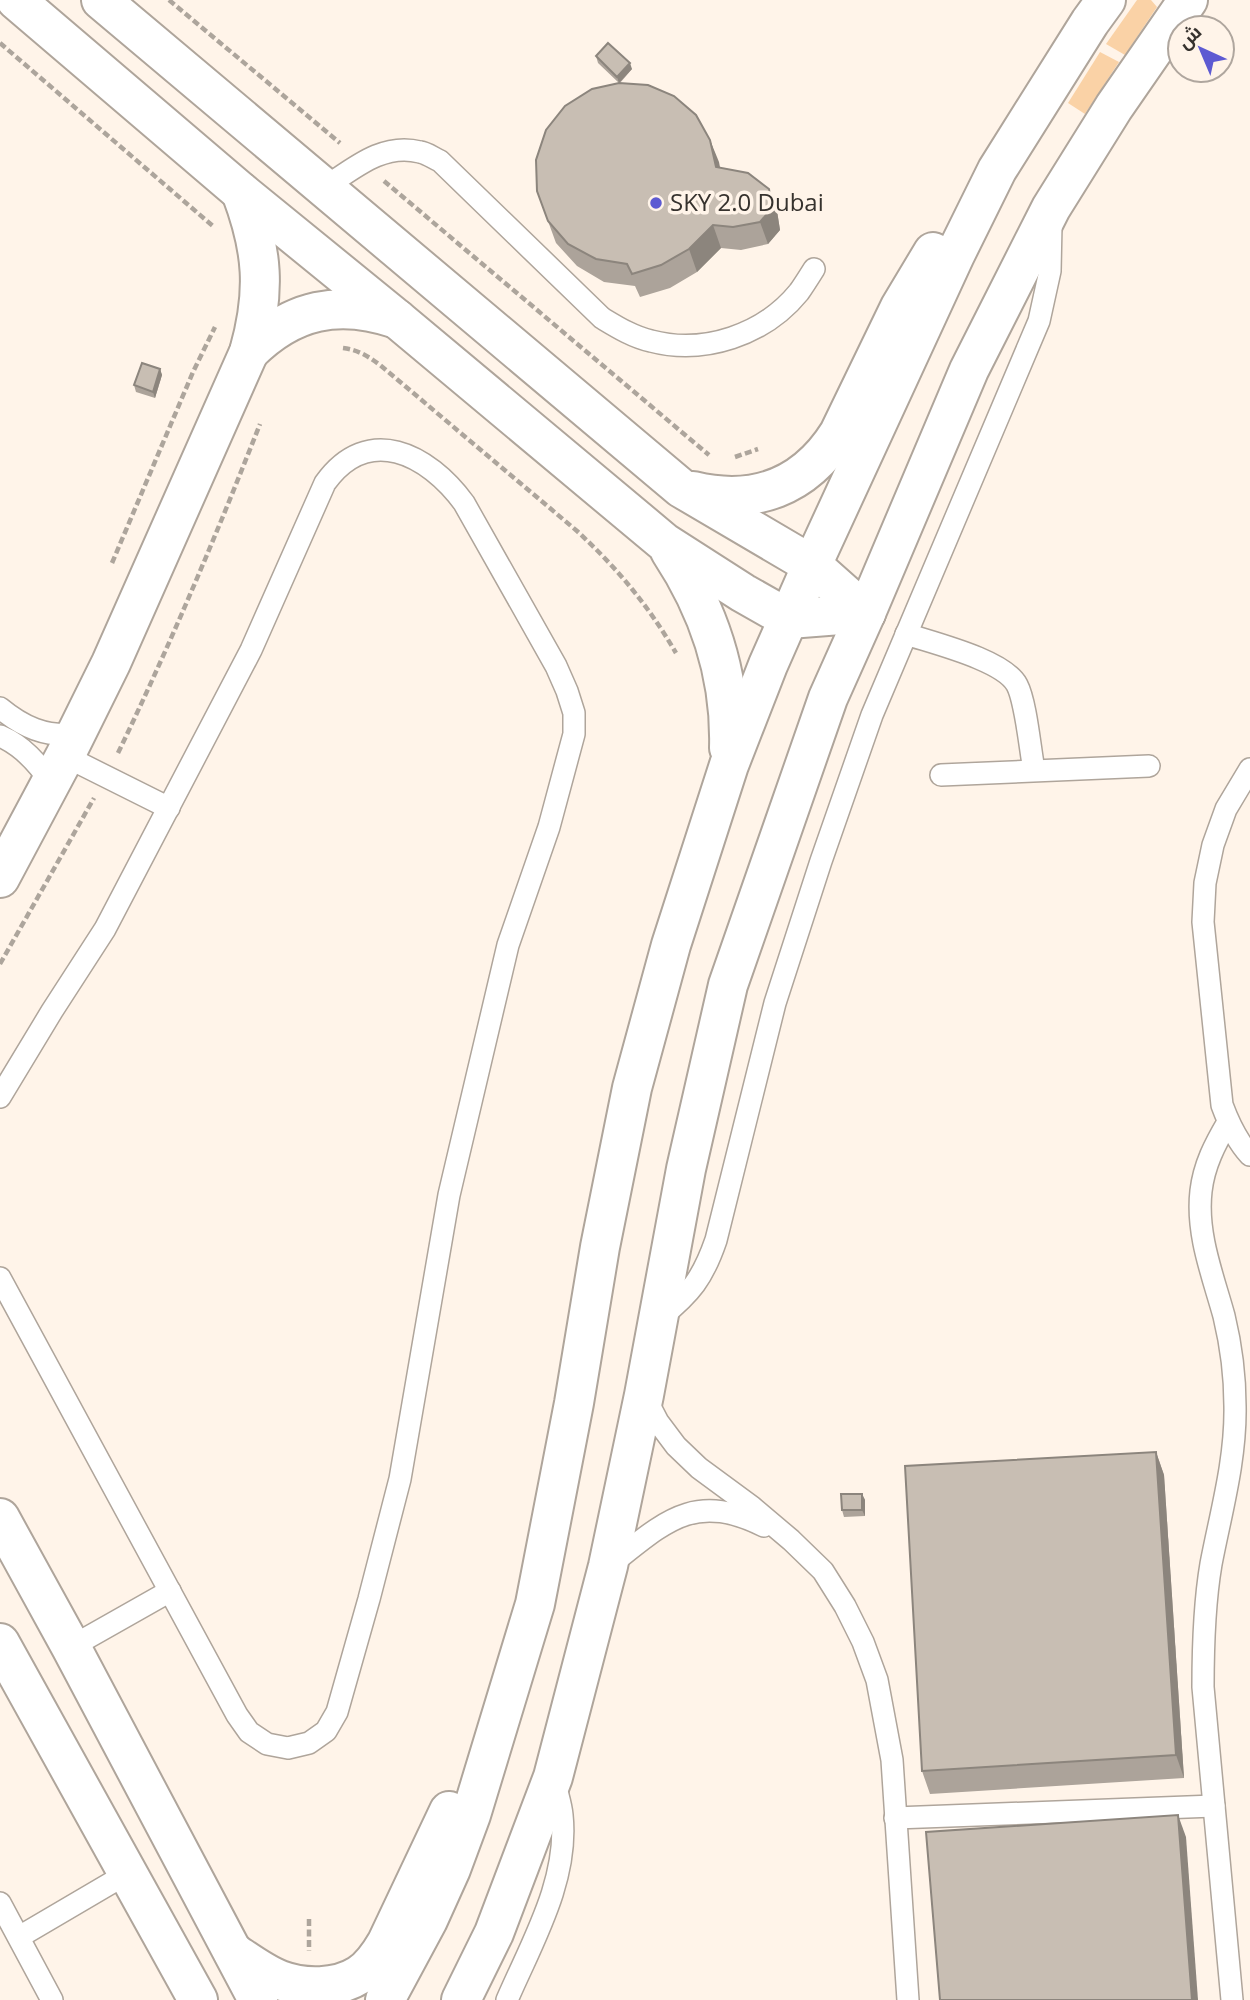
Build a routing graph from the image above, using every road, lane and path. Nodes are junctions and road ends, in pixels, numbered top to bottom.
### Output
1 (16, 0) edge
2 (101, 0) edge
3 (169, 0) edge
4 (1106, 0) edge
5 (1188, 0) edge
6 (0, 43) edge
7 (363, 162) junction
8 (997, 170) junction
9 (324, 188) junction
10 (241, 192) junction
11 (1051, 208) junction
12 (219, 232) dead end
13 (814, 269) dead end
14 (220, 317) dead end
15 (397, 319) junction
16 (249, 352) junction
17 (758, 449) dead end
18 (732, 458) dead end
19 (719, 463) dead end
20 (681, 488) junction
21 (666, 543) junction
22 (812, 565) junction
23 (108, 572) dead end
24 (866, 613) junction
25 (789, 619) junction
26 (906, 634) junction
27 (0, 708) edge
28 (0, 736) edge
29 (64, 758) junction
30 (729, 765) junction
31 (1149, 766) dead end
32 (1250, 769) edge
33 (1034, 770) junction
34 (941, 775) dead end
35 (169, 808) junction
36 (0, 878) edge
37 (0, 1097) edge
38 (1228, 1122) junction
39 (1250, 1156) edge
40 (0, 1278) edge
41 (658, 1319) junction
42 (644, 1395) junction
43 (0, 1518) edge
44 (791, 1539) junction
45 (608, 1566) junction
46 (170, 1591) junction
47 (535, 1604) junction
48 (0, 1643) edge
49 (71, 1647) junction
50 (488, 1759) junction
51 (553, 1777) junction
52 (1214, 1806) junction
53 (895, 1818) junction
54 (128, 1873) junction
55 (0, 1903) edge
56 (19, 1937) junction
57 (232, 1951) junction
58 (52, 2000) edge
59 (198, 2000) edge
60 (258, 2000) edge
61 (386, 2000) edge
62 (412, 2000) edge
63 (461, 2000) edge
64 (506, 2000) edge
65 (908, 2000) edge
66 (1232, 2000) edge

1 - 10 street
2 - 9 street
3 - 7 path
4 - 8 street
5 - 11 street
6 - 12 path
7 - 9 lane
7 - 13 lane
7 - 19 path
8 - 20 street
8 - 22 street
9 - 20 street
10 - 15 street
10 - 16 street
11 - 24 street
11 - 26 lane
14 - 23 path
15 - 16 street
15 - 21 street
16 - 29 street
17 - 18 path
20 - 22 street
21 - 25 street
21 - 30 street
22 - 24 street
22 - 25 street
24 - 25 street
24 - 41 street
25 - 30 street
26 - 33 lane
26 - 41 lane
27 - 29 lane
28 - 29 lane
29 - 35 lane
29 - 36 street
30 - 47 street
31 - 33 lane
32 - 38 lane
33 - 34 lane
35 - 37 lane
35 - 46 lane
38 - 39 lane
38 - 52 lane
40 - 46 lane
41 - 42 street
42 - 44 lane
42 - 45 street
43 - 49 street
44 - 45 lane
44 - 53 lane
45 - 51 street
46 - 49 lane
47 - 50 street
47 - 62 street
48 - 54 street
49 - 57 street
50 - 57 street
50 - 61 street
51 - 63 street
51 - 64 lane
52 - 53 lane
52 - 66 lane
53 - 65 lane
54 - 56 lane
54 - 59 street
55 - 56 lane
56 - 58 lane
57 - 60 street

